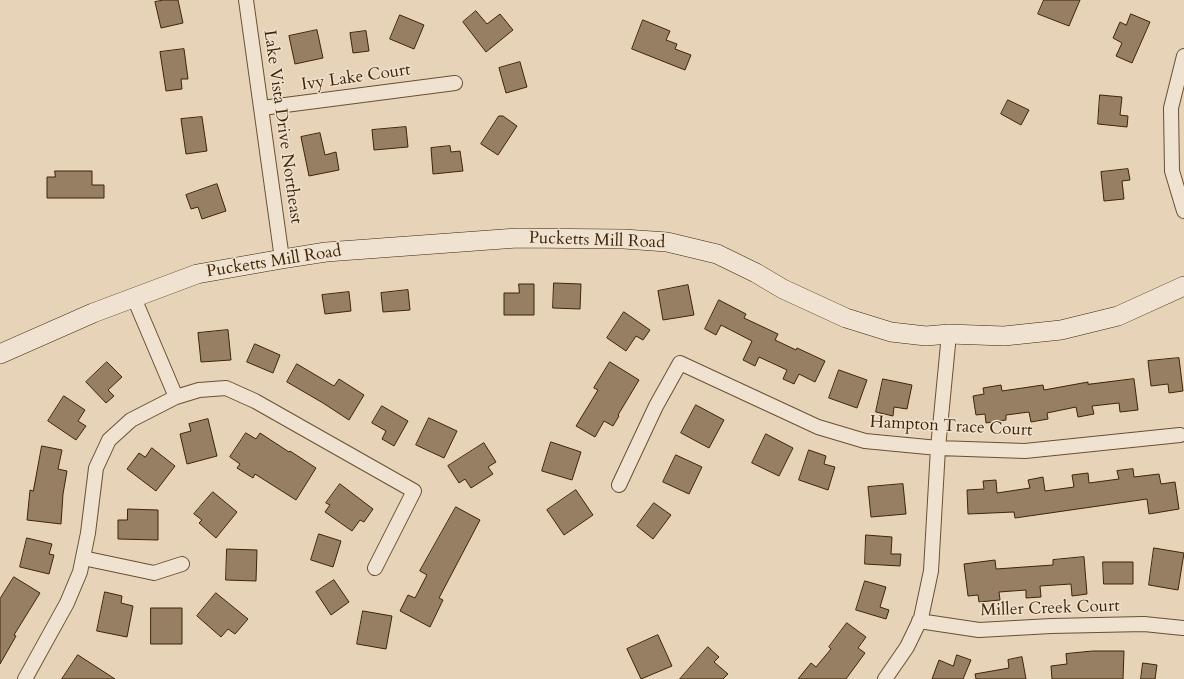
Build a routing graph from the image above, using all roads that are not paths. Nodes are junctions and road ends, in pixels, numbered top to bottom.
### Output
1 (246, 0) edge
2 (1184, 56) edge
3 (455, 83) dead end
4 (262, 108) junction
5 (1184, 210) edge
6 (282, 259) junction
7 (1184, 286) edge
8 (134, 298) junction
9 (949, 334) junction
10 (0, 354) edge
11 (176, 397) junction
12 (1180, 435) dead end
13 (938, 448) junction
14 (618, 485) dead end
15 (83, 558) junction
16 (182, 564) dead end
17 (374, 568) dead end
18 (919, 622) junction
19 (1183, 628) dead end
20 (25, 679) edge
21 (885, 679) edge

1 - 4 street, Lake Vista Drive Northeast
2 - 5 street
3 - 4 street, Ivy Lake Court
4 - 6 street, Lake Vista Drive Northeast
6 - 8 street, Pucketts Mill Road
6 - 9 street, Pucketts Mill Road
7 - 9 street, Pucketts Mill Road
8 - 10 street, Pucketts Mill Road
8 - 11 street
9 - 13 street
11 - 15 street
11 - 17 street
12 - 13 street, Hampton Trace Court
13 - 14 street, Hampton Trace Court
13 - 18 street
15 - 16 street
15 - 20 street
18 - 19 street, Miller Creek Court
18 - 21 street

